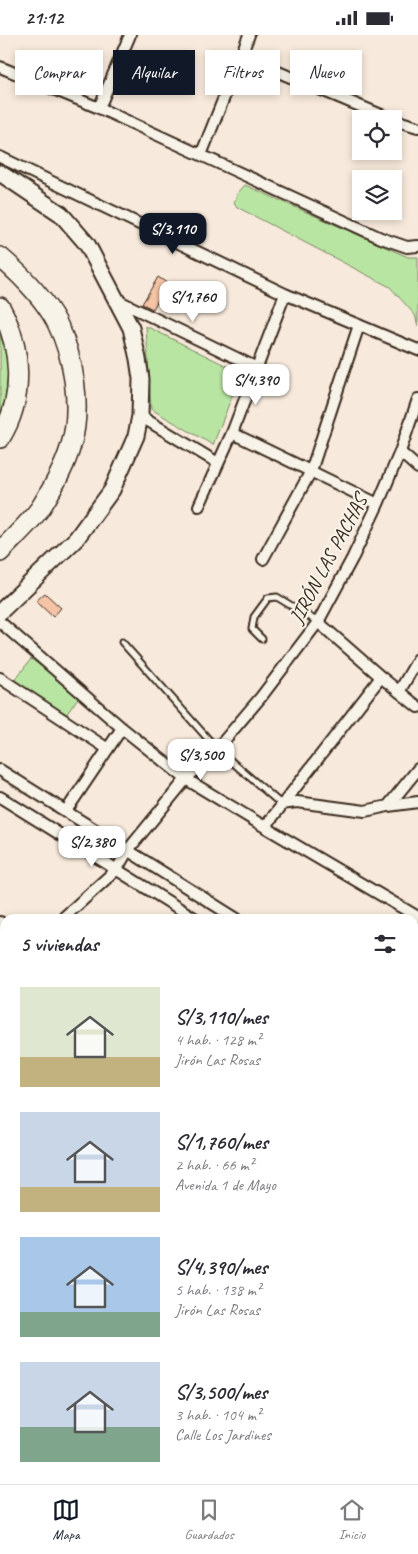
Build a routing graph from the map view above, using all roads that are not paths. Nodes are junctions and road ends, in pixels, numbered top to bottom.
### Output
1 (130, 35) edge
2 (249, 35) edge
3 (243, 50) edge
4 (0, 67) edge
5 (280, 73) edge
6 (225, 95) edge
7 (99, 108) junction
8 (370, 110) edge
9 (402, 122) edge
10 (418, 127) edge
11 (201, 155) junction
12 (0, 157) edge
13 (0, 173) edge
14 (418, 246) edge
15 (0, 257) edge
16 (285, 295) junction
17 (117, 300) junction
18 (0, 307) edge
19 (359, 325) junction
20 (418, 350) edge
21 (257, 368) junction
22 (418, 399) edge
23 (140, 416) junction
24 (232, 433) junction
25 (0, 438) edge
26 (400, 452) junction
27 (218, 463) junction
28 (418, 468) edge
29 (311, 471) junction
30 (378, 503) junction
31 (199, 506) dead end
32 (0, 552) edge
33 (263, 559) dead end
34 (0, 612) edge
35 (0, 622) edge
36 (318, 622) junction
37 (262, 639) dead end
38 (122, 643) dead end
39 (418, 659) edge
40 (381, 677) junction
41 (0, 678) edge
42 (398, 692) junction
43 (418, 707) edge
44 (122, 727) junction
45 (108, 749) junction
46 (217, 749) junction
47 (418, 769) edge
48 (0, 770) edge
49 (186, 779) junction
50 (0, 797) edge
51 (418, 802) edge
52 (281, 804) junction
53 (388, 806) junction
54 (66, 811) junction
55 (264, 827) junction
56 (128, 850) junction
57 (117, 869) junction
58 (68, 914) edge
59 (188, 914) edge
60 (228, 914) edge
61 (413, 914) edge

1 - 7 street
2 - 3 street
4 - 7 street
5 - 8 street
6 - 11 street
7 - 11 street
9 - 10 street
11 - 14 street
12 - 16 street
13 - 17 main road
15 - 32 highway
16 - 19 street
16 - 21 street
17 - 21 street
17 - 23 main road
18 - 25 highway
19 - 20 street
19 - 29 street
21 - 24 street
22 - 26 street, JIRÓN LAS PACHAS
23 - 27 street
23 - 34 main road
24 - 27 street
24 - 29 street
26 - 28 street
26 - 30 street, JIRÓN LAS PACHAS
27 - 31 street
29 - 30 street
29 - 33 street
30 - 36 street, JIRÓN LAS PACHAS
35 - 44 street
36 - 37 lane
36 - 40 street
36 - 46 street, JIRÓN LAS PACHAS
38 - 46 lane
39 - 42 street
40 - 42 street
40 - 52 street
41 - 45 street
42 - 43 street
44 - 45 street
44 - 49 street
45 - 54 street
46 - 49 street, JIRÓN LAS PACHAS
46 - 52 lane
47 - 53 street
48 - 54 street
49 - 55 street
49 - 56 street, JIRÓN LAS PACHAS
50 - 57 street
51 - 53 street
52 - 53 street
52 - 55 street
54 - 56 street
55 - 61 street
56 - 57 street, JIRÓN LAS PACHAS
56 - 60 street
57 - 58 street, JIRÓN LAS PACHAS
57 - 59 street

